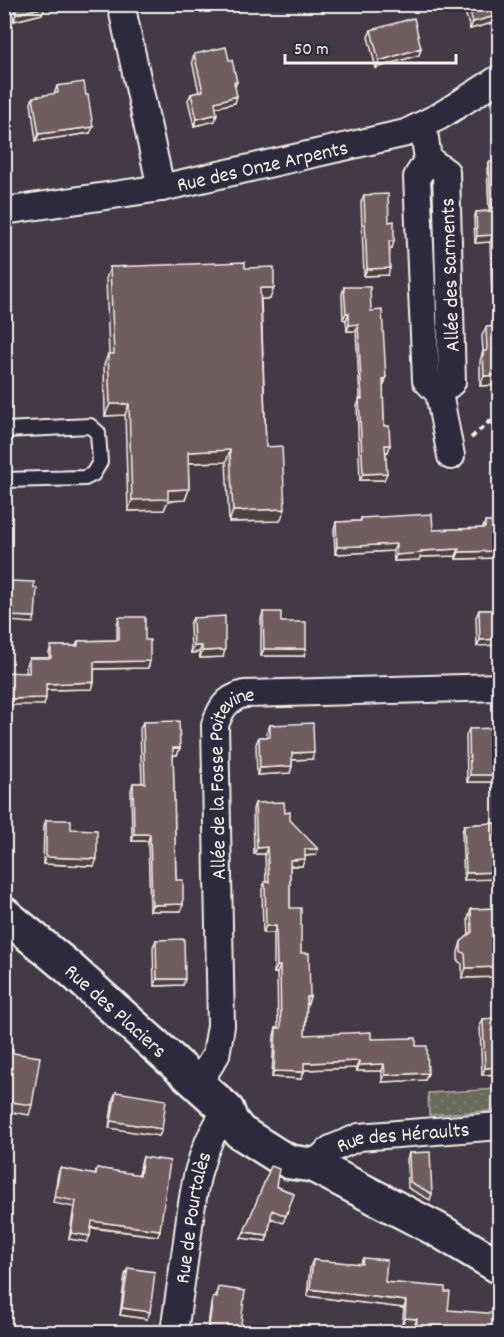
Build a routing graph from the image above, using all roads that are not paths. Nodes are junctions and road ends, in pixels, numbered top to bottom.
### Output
1 (121, 4) edge
2 (500, 78) edge
3 (423, 125) junction
4 (161, 188) junction
5 (4, 211) edge
6 (4, 430) edge
7 (451, 456) dead end
8 (4, 480) edge
9 (500, 687) edge
10 (4, 914) edge
11 (197, 1084) junction
12 (227, 1110) junction
13 (500, 1126) edge
14 (313, 1165) junction
15 (500, 1267) edge
16 (174, 1332) edge

1 - 4 street, Rue des Onze Arpents
2 - 3 street, Rue des Onze Arpents
3 - 4 street, Rue des Onze Arpents
3 - 7 street, Allée des Sarments
4 - 5 street
6 - 8 lane
9 - 11 street, Allée de la Fosse Poitevine
10 - 11 street, Rue des Placiers
11 - 12 street, Rue des Placiers
12 - 14 street, Rue des Placiers
12 - 16 street, Rue de Pourtalès
13 - 14 street, Rue des Héraults
14 - 15 street, Rue des Placiers

